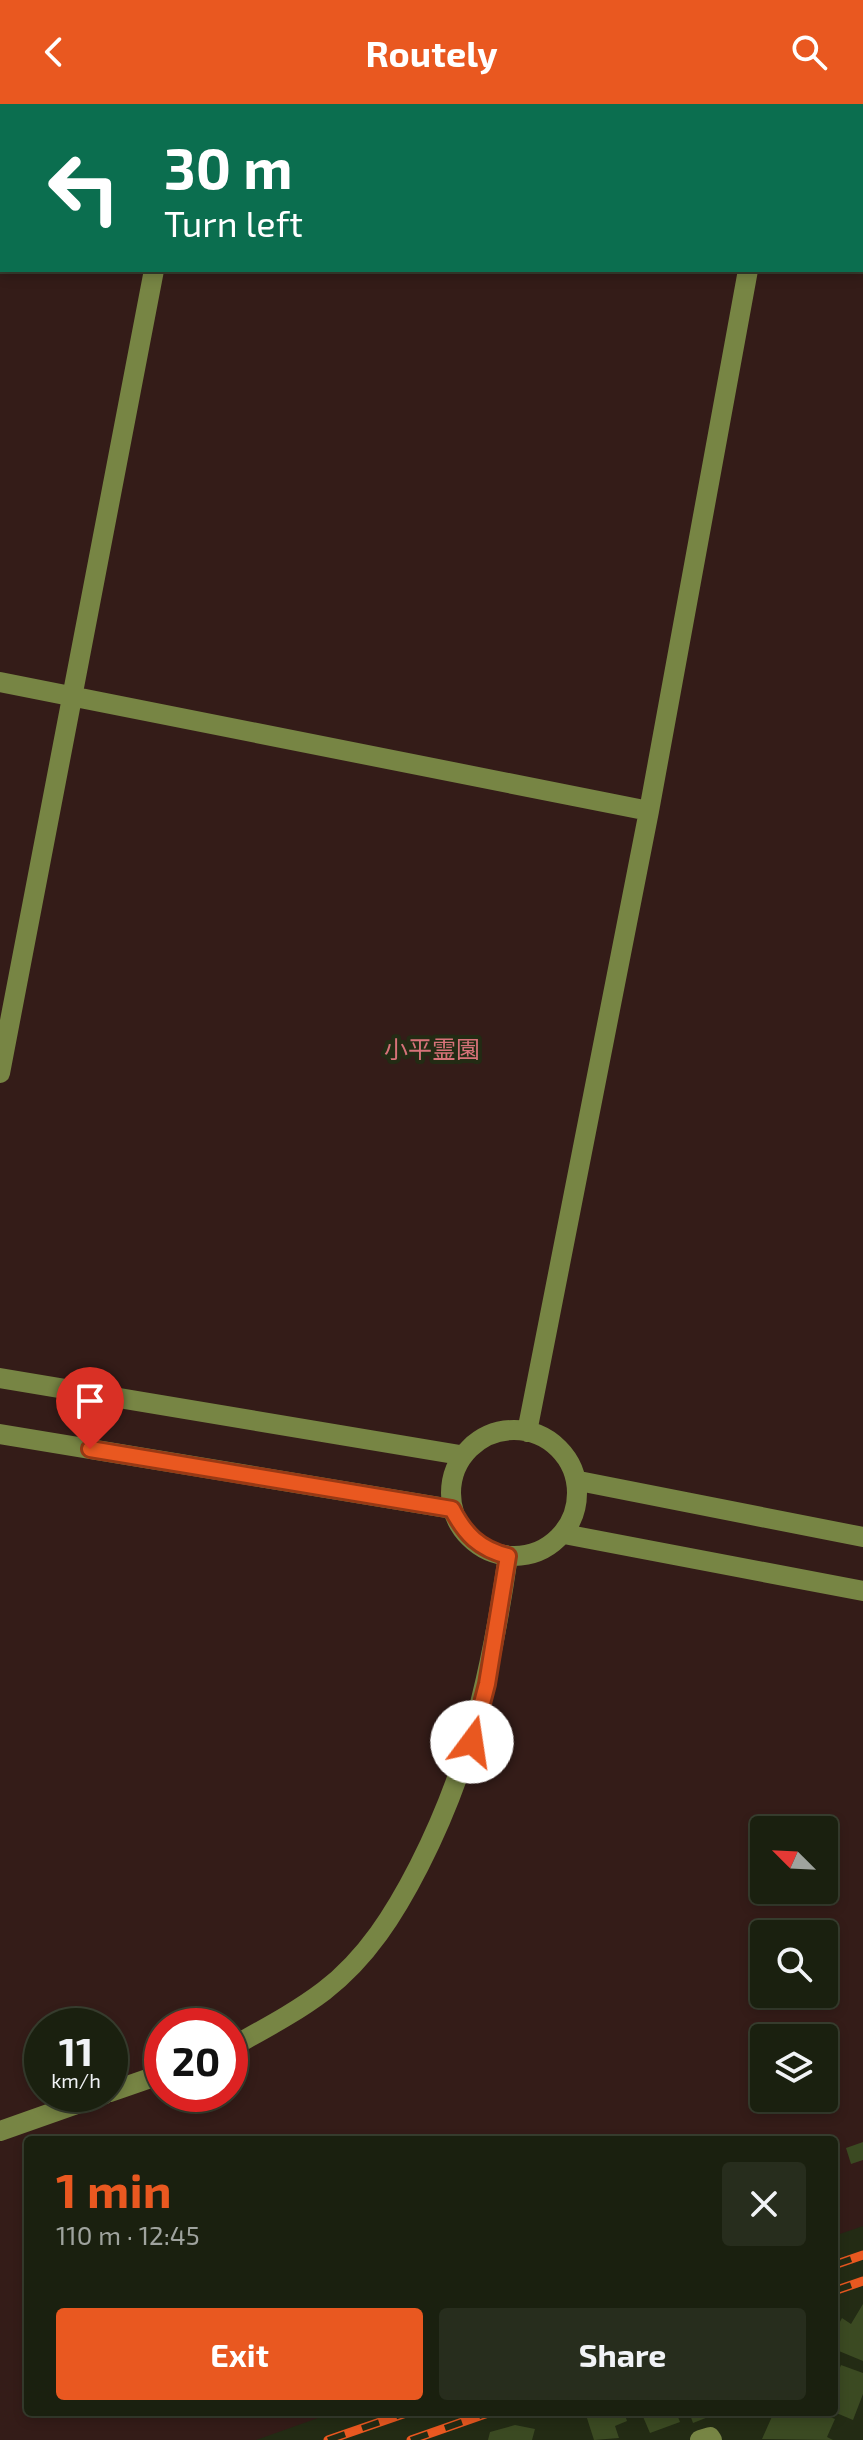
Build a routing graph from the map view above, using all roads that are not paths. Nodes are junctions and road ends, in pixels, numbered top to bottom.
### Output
1 (154, 272) edge
2 (748, 272) edge
3 (0, 682) edge
4 (75, 695) junction
5 (649, 811) junction
6 (0, 1073) edge
7 (0, 1378) edge
8 (527, 1432) junction
9 (0, 1434) edge
10 (460, 1455) junction
11 (579, 1481) junction
12 (452, 1509) junction
13 (564, 1534) junction
14 (863, 1537) edge
15 (508, 1556) junction
16 (863, 1591) edge
17 (248, 2037) edge
18 (54, 2112) edge
19 (0, 2131) edge
20 (700, 2440) edge
21 (712, 2440) edge

1 - 4 lane
2 - 5 lane
3 - 4 lane
4 - 5 lane
4 - 6 lane
5 - 8 lane
7 - 10 lane
8 - 10 lane
8 - 11 lane
9 - 12 lane
10 - 12 lane
11 - 13 lane
11 - 14 lane
12 - 15 lane
13 - 15 lane
13 - 16 lane
15 - 17 lane
18 - 19 lane
20 - 21 lane

